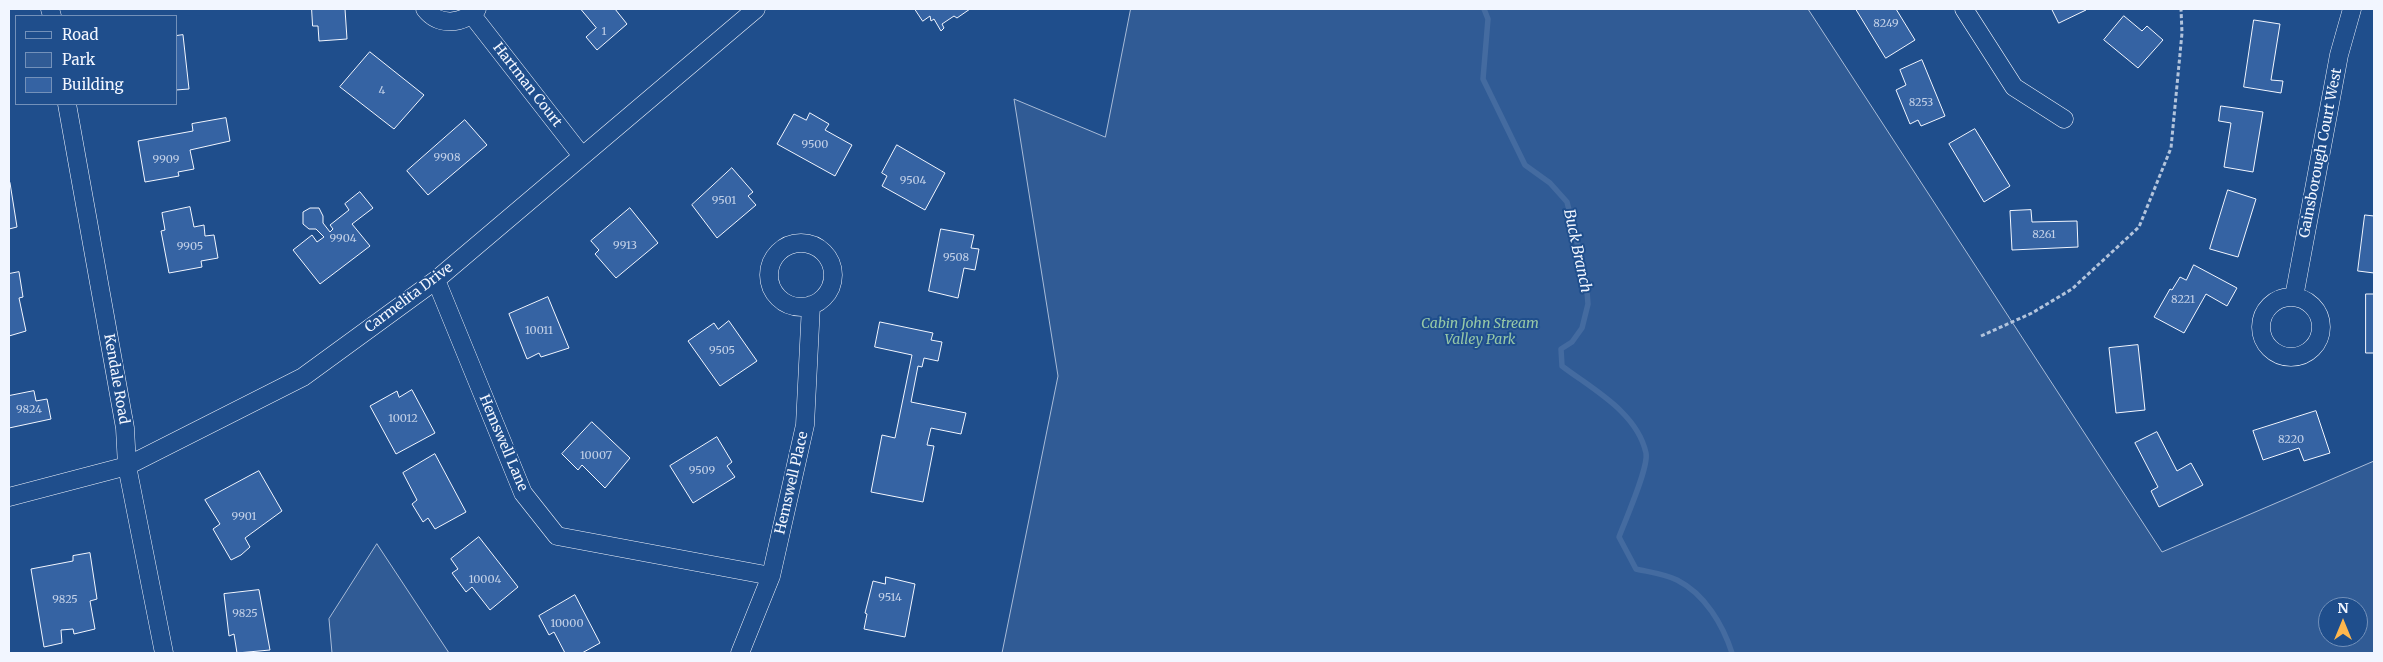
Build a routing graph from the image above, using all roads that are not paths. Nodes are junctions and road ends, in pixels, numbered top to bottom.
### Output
1 (426, 9) edge
2 (756, 9) edge
3 (1964, 9) edge
4 (2352, 9) edge
5 (475, 12) edge
6 (67, 105) edge
7 (2064, 119) dead end
8 (582, 156) junction
9 (436, 280) junction
10 (2294, 297) dead end
11 (811, 305) dead end
12 (127, 466) junction
13 (9, 497) edge
14 (771, 576) junction
15 (164, 653) edge
16 (740, 653) edge

1 - 5 street, Hartman Court
2 - 8 street, Carmelita Drive
3 - 7 street
4 - 10 street, Gainsborough Court West
5 - 8 street, Hartman Court
6 - 12 street, Kendale Road
8 - 9 street, Carmelita Drive
9 - 12 street, Carmelita Drive
9 - 14 street, Hemswell Lane
11 - 14 street, Hemswell Place
12 - 13 street, Carmelita Drive
12 - 15 street, Kendale Road
14 - 16 street, Hemswell Place

